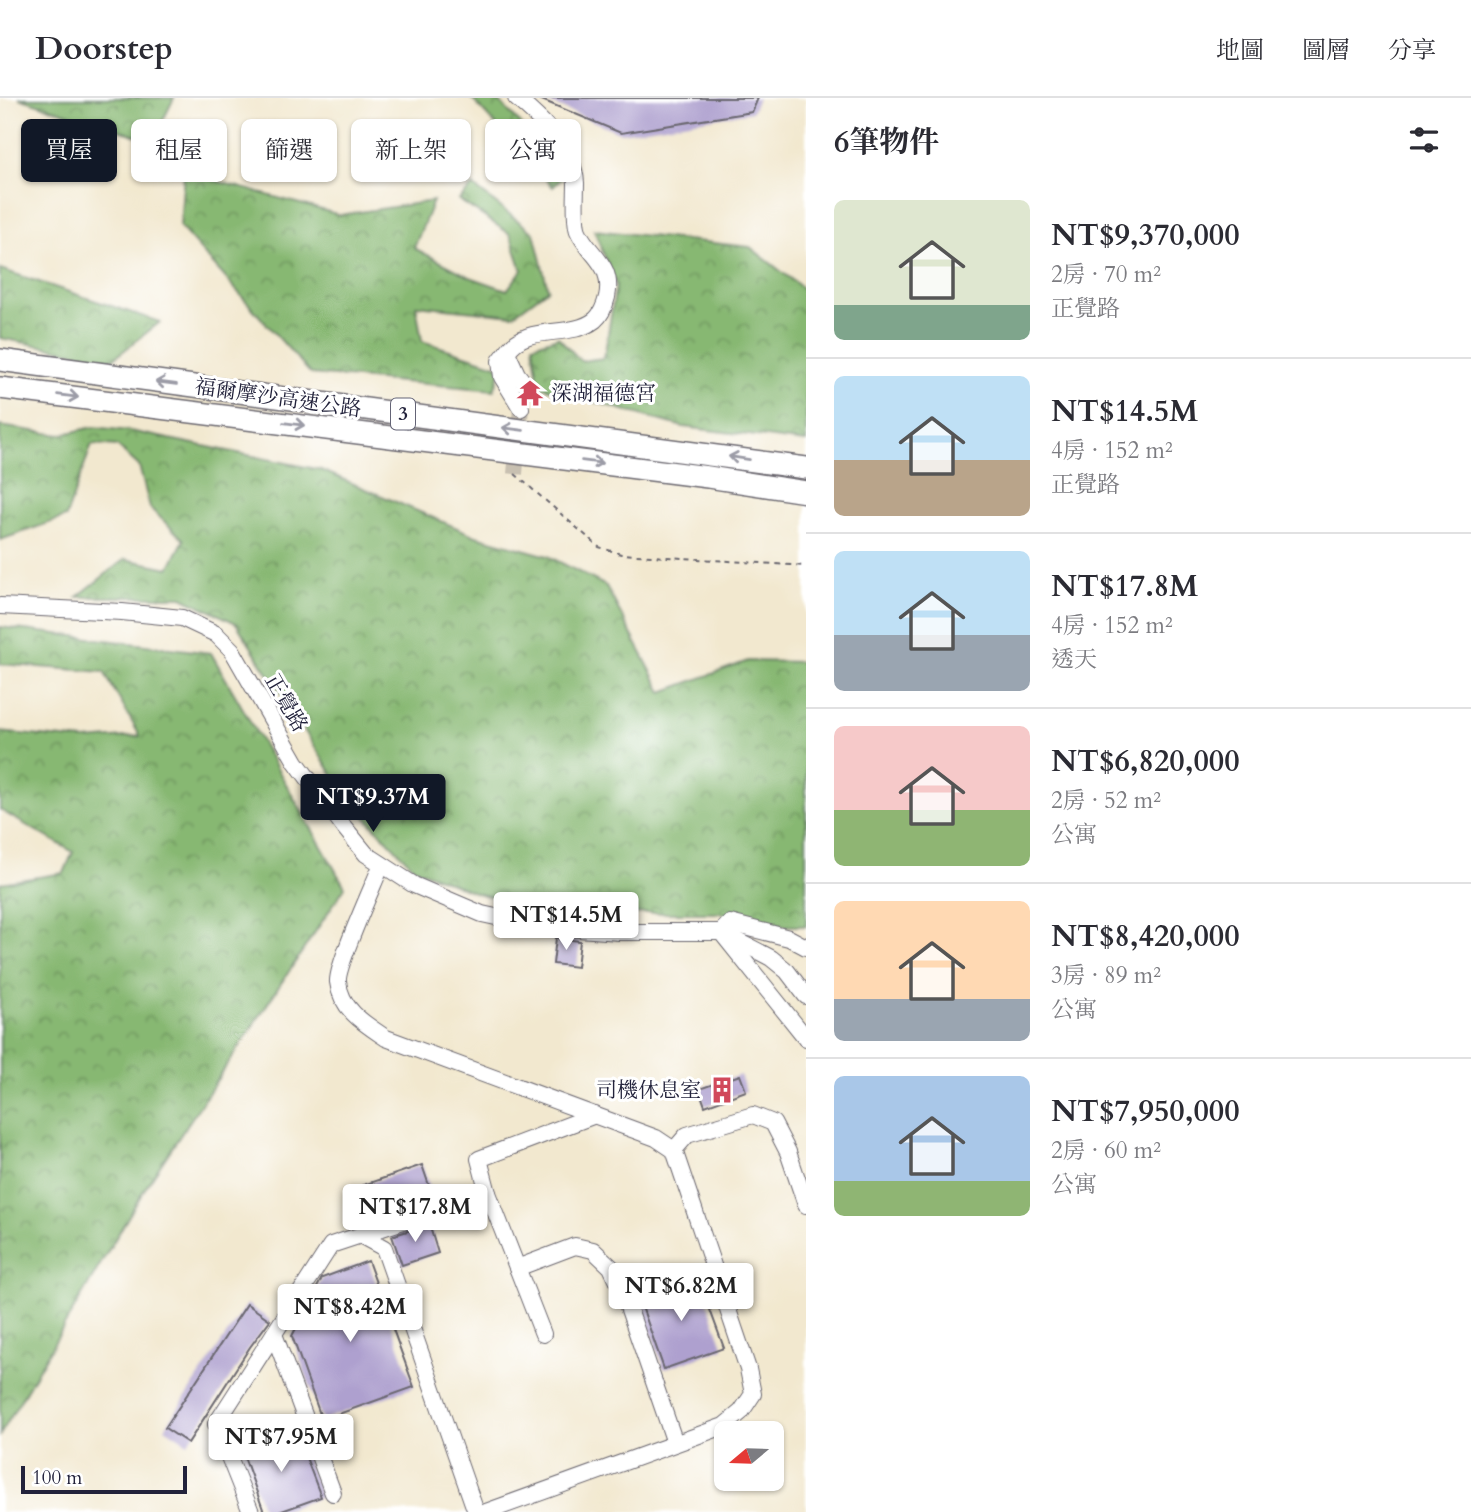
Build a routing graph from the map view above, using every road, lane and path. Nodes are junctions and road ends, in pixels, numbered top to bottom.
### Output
1 (516, 98) edge
2 (507, 352) junction
3 (0, 360) edge
4 (525, 384) dead end
5 (0, 388) edge
6 (521, 408) tunnel mouth
7 (806, 468) edge
8 (515, 474) dead end
9 (806, 492) edge
10 (806, 566) edge
11 (0, 606) edge
12 (381, 866) junction
13 (721, 932) junction
14 (806, 947) edge
15 (806, 996) edge
16 (806, 1038) edge
17 (595, 1115) junction
18 (674, 1150) junction
19 (488, 1193) junction
20 (806, 1205) edge
21 (360, 1235) junction
22 (517, 1268) junction
23 (274, 1334) junction
24 (543, 1334) dead end
25 (675, 1443) junction
26 (333, 1493) dead end
27 (251, 1512) edge
28 (476, 1512) edge
29 (486, 1512) edge

1 - 2 street
2 - 4 street
2 - 6 street
7 -> 3 highway, 福爾摩沙高速公路 / 3
5 -> 9 highway, 福爾摩沙高速公路 / 3
8 - 10 path
11 - 12 street, 正覺路
12 - 13 street, 正覺路
12 - 17 street
13 - 14 street
13 - 15 street, 正覺路
13 - 16 street
17 - 18 street
17 - 19 street
18 - 20 street
18 - 25 street
19 - 21 street
19 - 22 street
21 - 23 street
21 - 28 street
22 - 24 street
22 - 25 street
23 - 26 street
23 - 27 street
25 - 29 street

